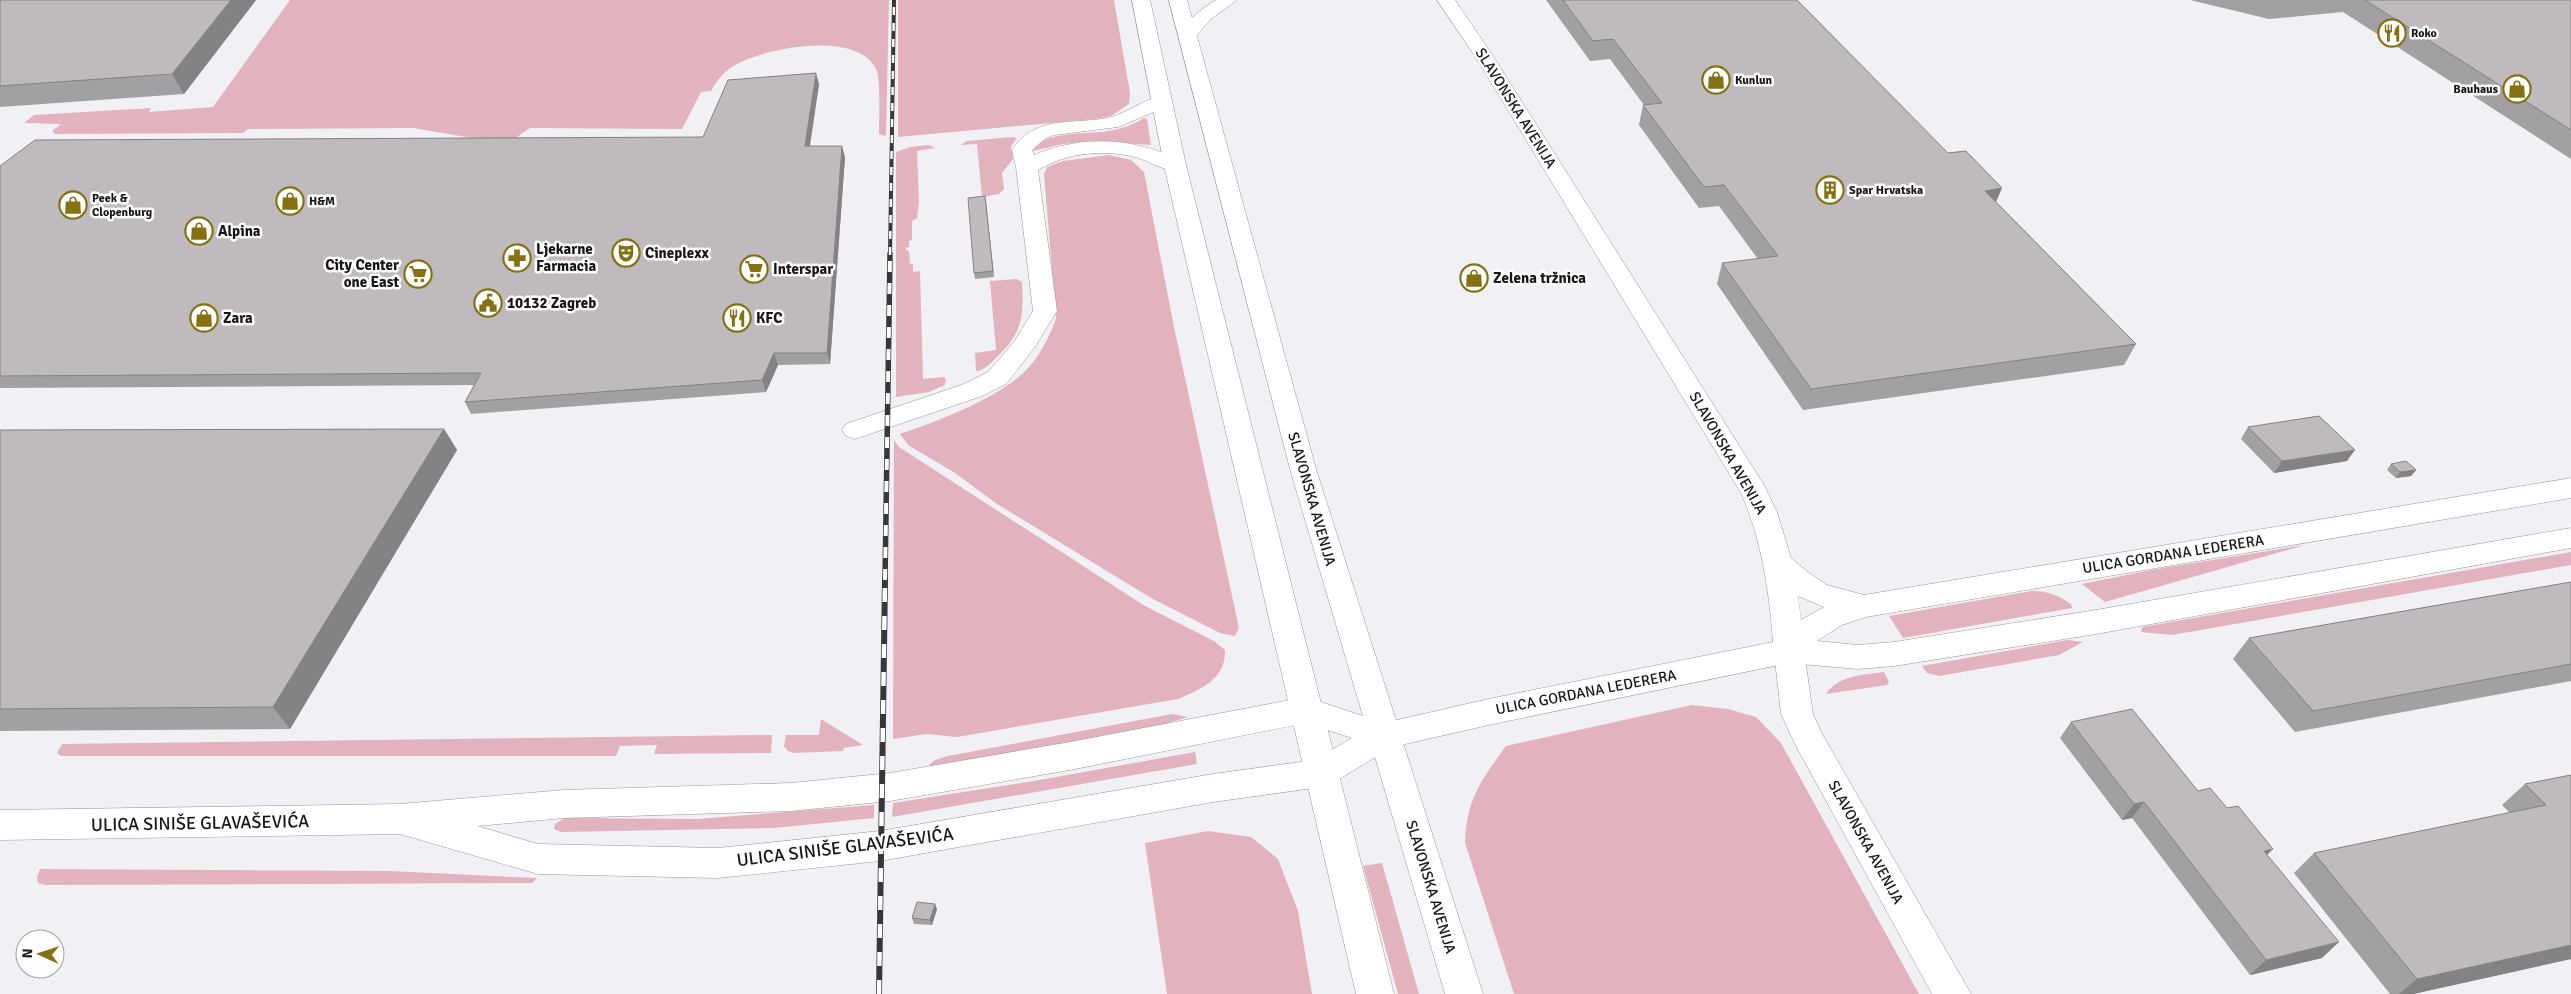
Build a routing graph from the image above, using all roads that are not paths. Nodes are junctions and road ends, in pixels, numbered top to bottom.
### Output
1 (1141, 0) edge
2 (1178, 0) edge
3 (1228, 0) edge
4 (1446, 0) edge
5 (1187, 34) junction
6 (1162, 102) junction
7 (1175, 166) junction
8 (1027, 167) junction
9 (855, 430) dead end
10 (2571, 488) edge
11 (2571, 538) edge
12 (1781, 565) junction
13 (1866, 606) junction
14 (1789, 651) junction
15 (1306, 710) junction
16 (1384, 736) junction
17 (1321, 773) junction
18 (400, 820) junction
19 (0, 826) edge
20 (1375, 994) edge
21 (1464, 994) edge
22 (1952, 994) edge

1 - 6 street
2 - 5 street, SLAVONSKA AVENIJA
3 - 5 street
4 - 12 street, SLAVONSKA AVENIJA
5 - 16 street, SLAVONSKA AVENIJA
6 - 7 street
6 - 8 street
7 - 8 street
7 - 15 street
8 - 9 street
10 - 13 street, ULICA GORDANA LEDERERA
11 - 14 street, ULICA GORDANA LEDERERA
12 - 13 street
12 - 14 street, SLAVONSKA AVENIJA
13 - 14 street, ULICA GORDANA LEDERERA
14 - 16 street, ULICA GORDANA LEDERERA
14 - 22 street, SLAVONSKA AVENIJA
15 - 16 street
15 - 17 street
15 - 18 street, ULICA SINIŠE GLAVAŠEVIĆA
16 - 17 street
16 - 21 street, SLAVONSKA AVENIJA
17 - 18 street, ULICA SINIŠE GLAVAŠEVIĆA
17 - 20 street
18 - 19 street, ULICA SINIŠE GLAVAŠEVIĆA

